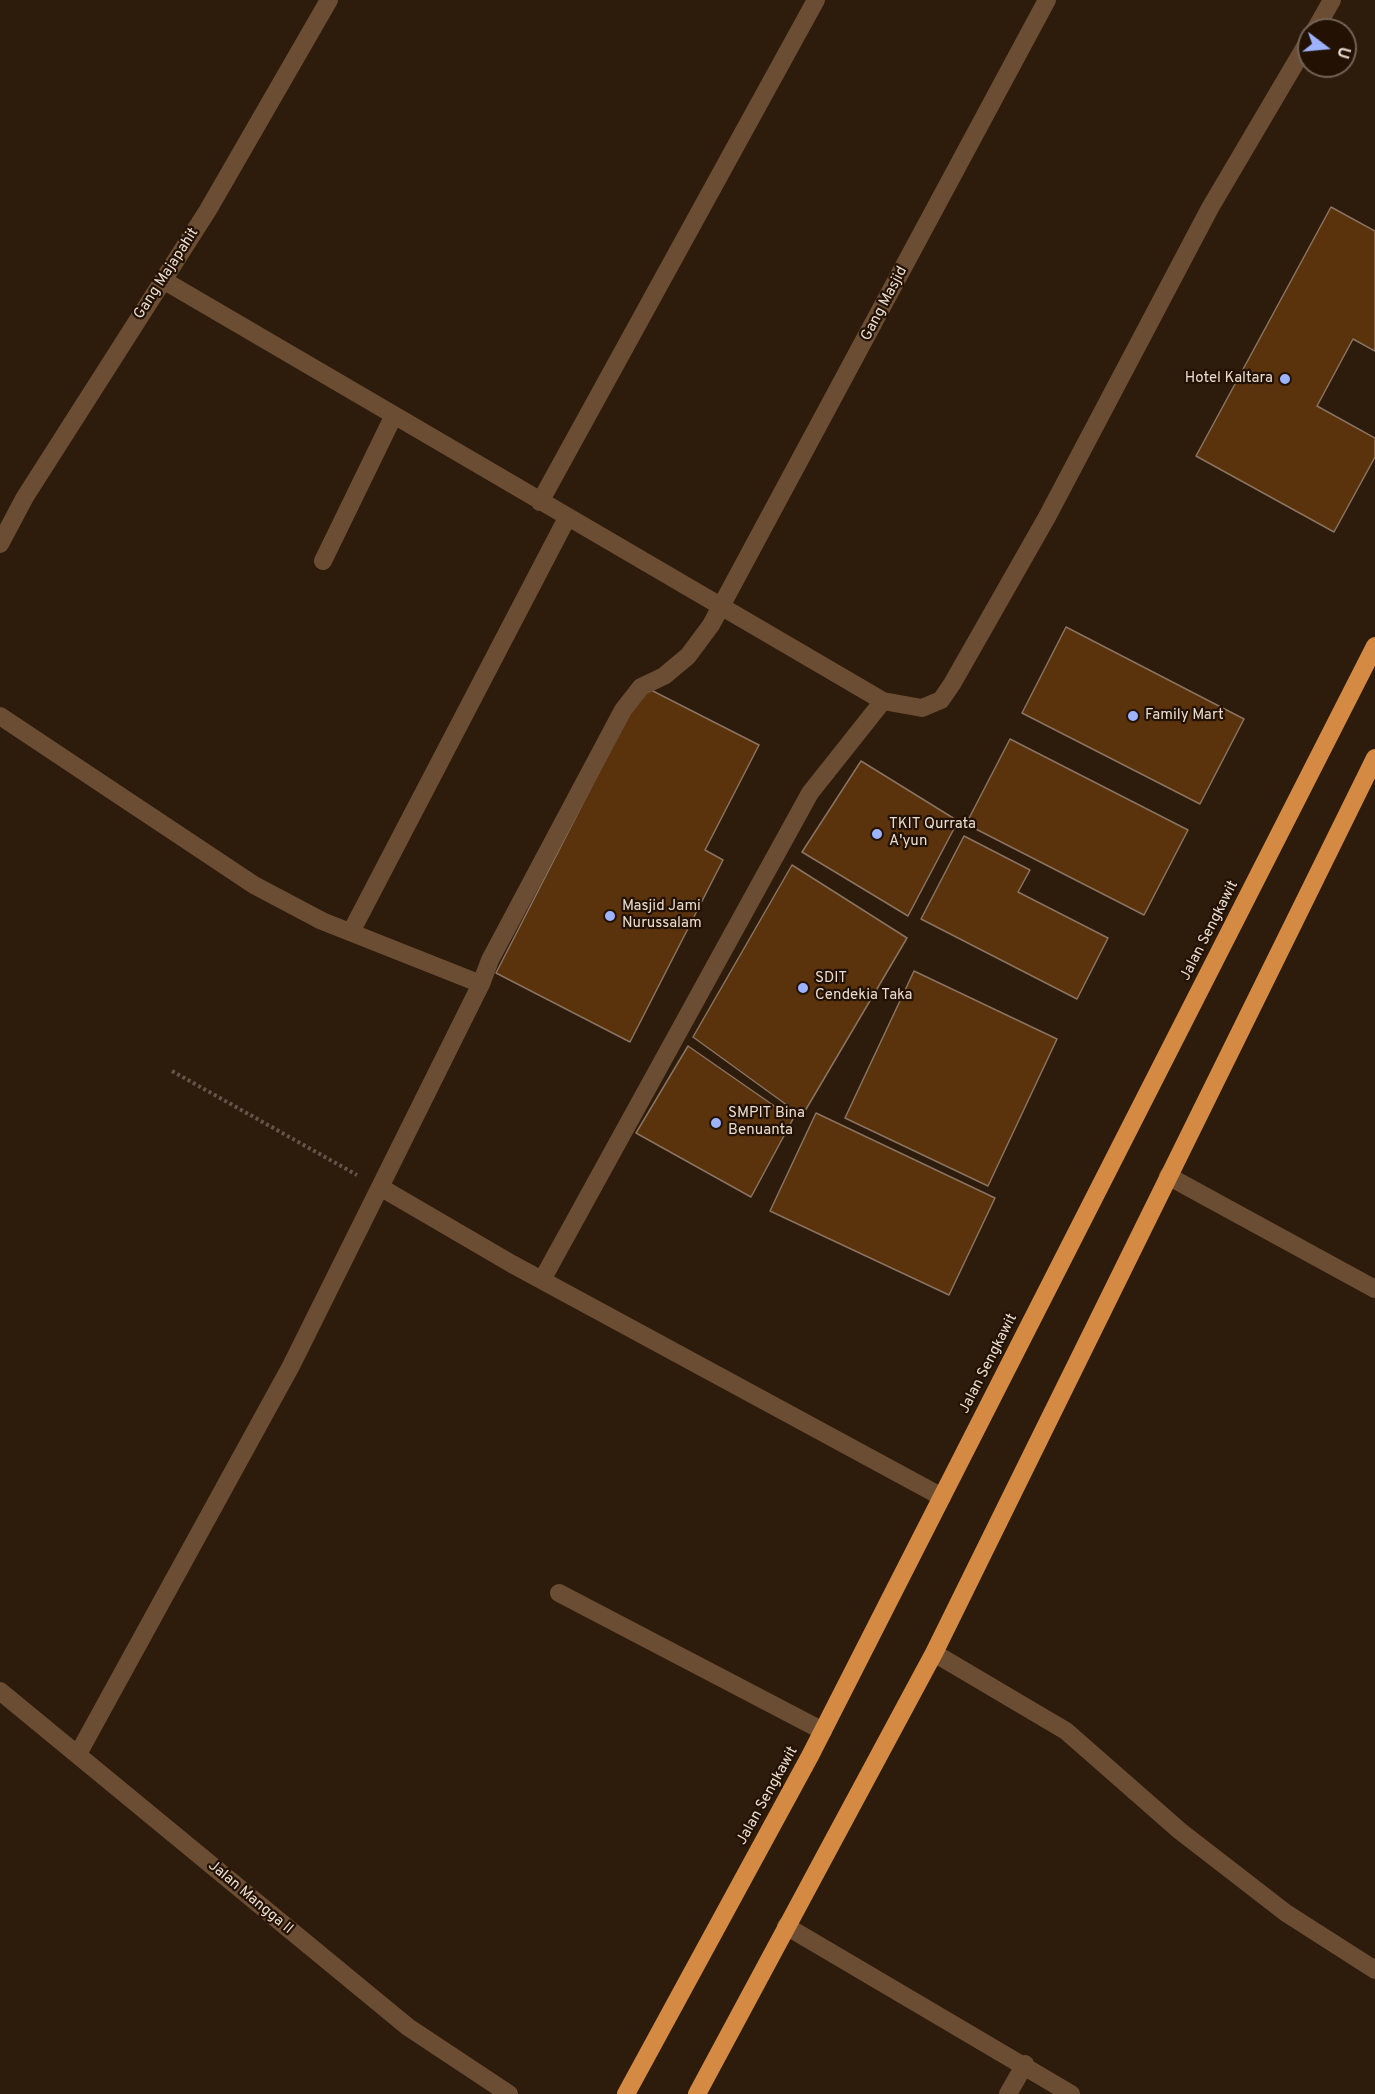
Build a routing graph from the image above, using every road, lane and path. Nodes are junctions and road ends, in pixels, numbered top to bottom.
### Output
1 (329, 0) edge
2 (816, 0) edge
3 (1047, 0) edge
4 (1332, 0) edge
5 (1322, 18) edge
6 (1297, 60) edge
7 (163, 280) junction
8 (394, 415) junction
9 (540, 502) junction
10 (567, 518) junction
11 (0, 544) edge
12 (323, 561) dead end
13 (720, 607) junction
14 (1375, 646) edge
15 (883, 702) junction
16 (0, 716) edge
17 (1375, 759) edge
18 (351, 932) junction
19 (481, 984) junction
20 (172, 1071) dead end
21 (1167, 1176) junction
22 (380, 1187) junction
23 (542, 1280) junction
24 (1375, 1289) edge
25 (942, 1497) junction
26 (560, 1593) dead end
27 (934, 1653) junction
28 (0, 1691) edge
29 (823, 1731) junction
30 (78, 1754) junction
31 (786, 1926) junction
32 (1375, 1970) edge
33 (1025, 2064) junction
34 (509, 2094) edge
35 (626, 2094) edge
36 (698, 2094) edge
37 (1008, 2094) edge
38 (1071, 2094) edge

1 - 7 street, Gang Majapahit
2 - 9 street
3 - 13 street, Gang Masjid
4 - 5 street
6 - 15 street
7 - 8 street
7 - 11 street, Gang Majapahit
8 - 9 street
8 - 12 street
9 - 10 street
10 - 13 street
10 - 18 street
13 - 15 street
13 - 19 street, Gang Masjid
14 - 25 highway, Jalan Sengkawit
15 - 23 street
16 - 18 street
17 - 21 highway
18 - 19 street
19 - 22 street, Gang Masjid
20 - 22 path
21 - 24 street
21 - 27 highway
22 - 23 street
22 - 30 street, Gang Masjid
23 - 25 street
25 - 29 highway, Jalan Sengkawit
26 - 29 street
27 - 31 highway
27 - 32 street
28 - 30 street, Jalan Mangga II
29 - 35 highway, Jalan Sengkawit
30 - 34 street, Jalan Mangga II
31 - 33 street
31 - 36 highway
33 - 37 street
33 - 38 street

